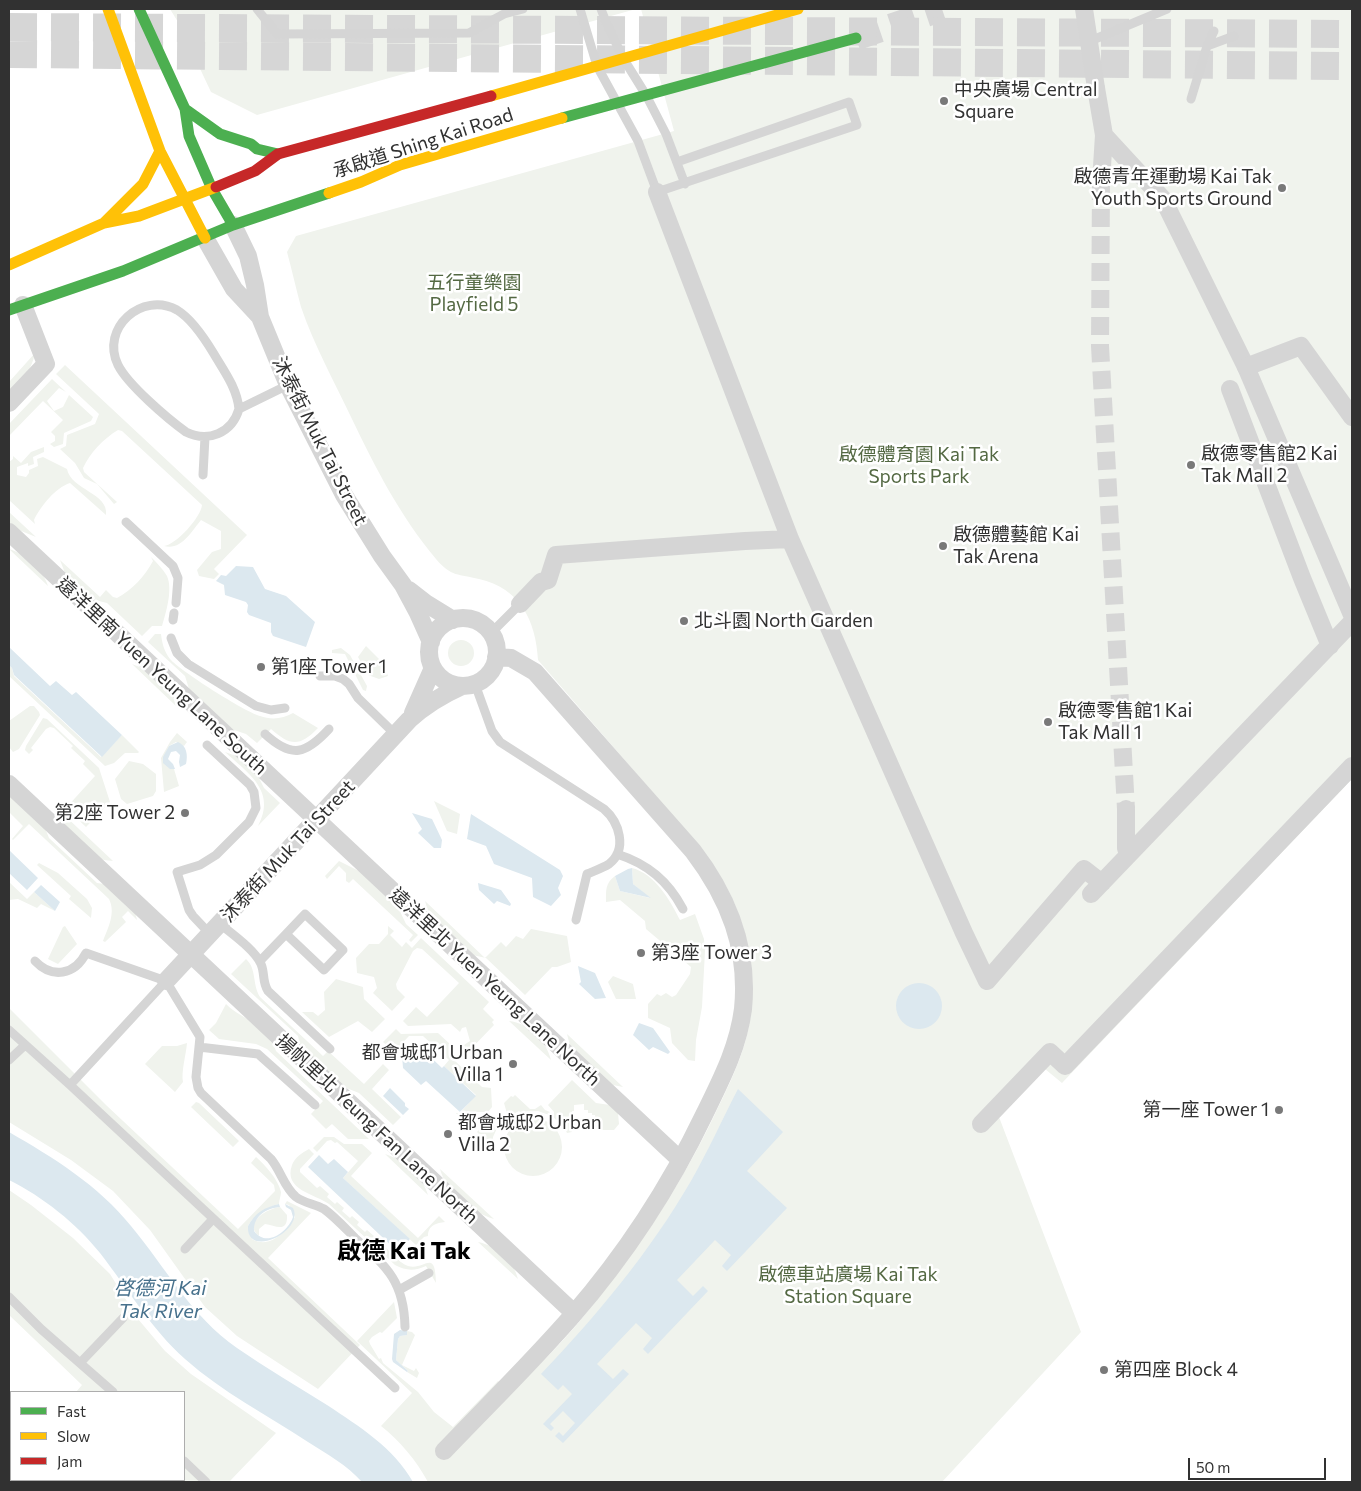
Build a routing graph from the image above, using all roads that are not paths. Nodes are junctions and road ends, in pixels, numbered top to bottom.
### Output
1 (108, 9) edge
2 (139, 9) edge
3 (257, 9) edge
4 (523, 9) edge
5 (580, 9) edge
6 (601, 9) edge
7 (798, 9) edge
8 (1084, 9) edge
9 (1167, 9) edge
10 (1214, 32) dead end
11 (1234, 36) dead end
12 (856, 38) tunnel mouth
13 (1095, 39) dead end
14 (1207, 46) junction
15 (623, 58) junction
16 (597, 66) junction
17 (646, 95) junction
18 (1190, 100) dead end
19 (616, 103) junction
20 (185, 109) junction
21 (1104, 135) junction
22 (160, 150) junction
23 (278, 154) junction
24 (676, 162) junction
25 (1101, 182) tunnel mouth
26 (684, 184) junction
27 (212, 189) junction
28 (657, 192) junction
29 (184, 199) junction
30 (104, 223) junction
31 (233, 225) junction
32 (204, 238) junction
33 (9, 264) edge
34 (16, 307) edge
35 (260, 317) junction
36 (1246, 367) junction
37 (288, 385) junction
38 (1230, 389) dead end
39 (9, 403) edge
40 (239, 409) junction
41 (1352, 417) edge
42 (205, 437) junction
43 (203, 475) dead end
44 (126, 522) dead end
45 (9, 532) edge
46 (790, 539) junction
47 (403, 585) junction
48 (176, 603) dead end
49 (520, 604) joint
50 (1352, 615) edge
51 (453, 620) junction
52 (1352, 622) edge
53 (491, 633) junction
54 (172, 638) dead end
55 (431, 642) junction
56 (1330, 646) junction
57 (496, 657) junction
58 (434, 668) junction
59 (320, 676) dead end
60 (468, 684) junction
61 (285, 708) dead end
62 (409, 720) junction
63 (329, 729) dead end
64 (265, 734) dead end
65 (396, 735) junction
66 (207, 745) dead end
67 (1352, 766) edge
68 (9, 784) edge
69 (1126, 809) tunnel mouth
70 (316, 820) junction
71 (617, 854) junction
72 (1128, 855) junction
73 (683, 909) dead end
74 (576, 920) dead end
75 (215, 929) junction
76 (286, 934) junction
77 (190, 955) junction
78 (35, 961) dead end
79 (260, 961) junction
80 (166, 981) junction
81 (9, 1030) edge
82 (24, 1046) junction
83 (199, 1047) junction
84 (330, 1049) dead end
85 (9, 1060) edge
86 (70, 1085) junction
87 (315, 1105) dead end
88 (981, 1124) dead end
89 (675, 1154) dead end
90 (213, 1219) junction
91 (186, 1249) dead end
92 (429, 1273) dead end
93 (399, 1290) junction
94 (9, 1297) edge
95 (569, 1308) junction
96 (123, 1318) dead end
97 (405, 1327) dead end
98 (80, 1363) junction
99 (395, 1388) dead end
100 (112, 1391) edge
101 (444, 1450) dead end
102 (185, 1462) edge
103 (206, 1482) edge

1 - 22 main road
2 - 20 main road
3 - 4 lane
5 - 16 lane
6 - 15 lane
7 - 15 main road, 承啟道 Shing Kai Road
8 - 21 street, bridge
9 - 13 lane
10 - 14 lane
11 - 14 lane
12 - 17 main road, 承啟道 Shing Kai Road
14 - 18 lane
15 - 16 main road, 承啟道 Shing Kai Road
15 - 17 lane
16 - 19 lane
16 - 23 main road, 承啟道 Shing Kai Road
17 - 19 main road, 承啟道 Shing Kai Road
17 - 24 lane
19 - 28 lane
19 - 31 main road, 承啟道 Shing Kai Road
20 - 23 main road
20 - 27 main road
21 - 25 street
21 - 36 street
22 - 29 main road
22 - 30 main road
23 - 27 main road, 承啟道 Shing Kai Road
24 - 26 lane
24 - 26 lane
26 - 28 lane
27 - 29 main road, 承啟道 Shing Kai Road
27 - 31 main road
28 - 46 street
29 - 30 main road, 承啟道 Shing Kai Road
29 - 32 main road
30 - 33 main road, 承啟道 Shing Kai Road
31 - 32 main road, 承啟道 Shing Kai Road
31 - 35 street, 沐泰街 Muk Tai Street
32 - 34 main road, 承啟道 Shing Kai Road
32 - 35 street, 沐泰街 Muk Tai Street
34 - 39 street
35 - 37 street, 沐泰街 Muk Tai Street
36 - 41 street, bridge
36 - 50 street
37 - 40 lane
37 - 47 street, 沐泰街 Muk Tai Street
38 - 56 street
40 - 42 lane
40 - 42 lane
42 - 43 lane
44 - 48 lane
45 - 70 street, 遠洋里南 Yuen Yeung Lane South
46 - 49 street
46 - 72 street
47 - 51 street, 沐泰街 Muk Tai Street
47 - 55 street, 沐泰街 Muk Tai Street
49 - 53 lane
51 - 53 street, 沐泰街 Muk Tai Street
51 - 55 street
52 - 56 street
53 - 57 street
54 - 61 lane
55 - 58 street, 沐泰街 Muk Tai Street
56 - 72 street
57 - 60 street, 沐泰街 Muk Tai Street
57 - 95 street
58 - 60 street
58 - 62 street, 沐泰街 Muk Tai Street
59 - 65 lane
60 - 62 street, 沐泰街 Muk Tai Street
60 - 71 lane
62 - 65 street, 沐泰街 Muk Tai Street
63 - 64 lane
65 - 70 street, 沐泰街 Muk Tai Street
66 - 75 lane
67 - 88 street
68 - 77 street, 揚帆里北 Yeung Fan Lane North
69 - 72 street
70 - 75 street, 沐泰街 Muk Tai Street
70 - 89 street, 遠洋里北 Yuen Yeung Lane North
71 - 73 lane
71 - 74 lane
75 - 77 street, 沐泰街 Muk Tai Street
75 - 79 lane
76 - 76 lane
76 - 79 lane
77 - 80 street, 沐泰街 Muk Tai Street
77 - 95 street, 揚帆里北 Yeung Fan Lane North
78 - 80 lane
79 - 84 lane
80 - 83 lane
80 - 86 lane
81 - 82 lane
82 - 85 lane
82 - 86 lane
83 - 87 lane
83 - 93 lane
86 - 90 lane
90 - 91 lane
90 - 99 lane
92 - 93 lane
93 - 97 lane
94 - 98 lane
95 - 101 street
96 - 98 lane
98 - 100 lane
102 - 103 lane

